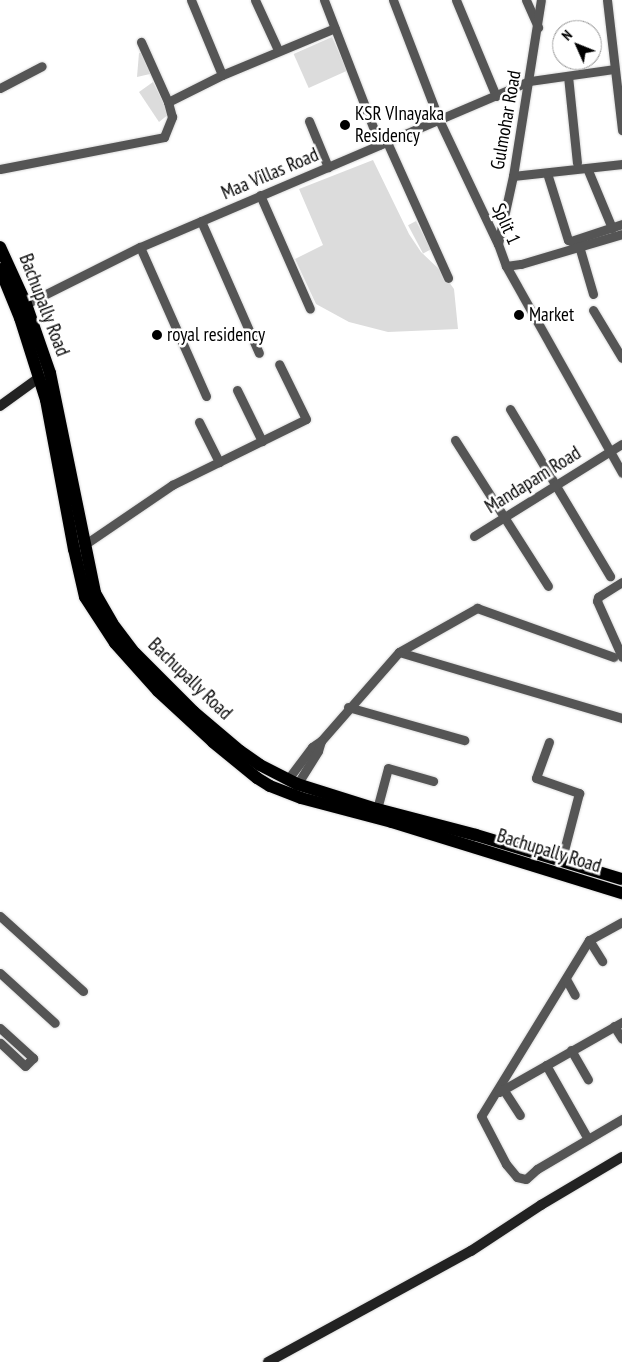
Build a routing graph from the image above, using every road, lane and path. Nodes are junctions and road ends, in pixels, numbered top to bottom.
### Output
1 (191, 0) edge
2 (254, 0) edge
3 (324, 0) edge
4 (393, 0) edge
5 (456, 0) edge
6 (526, 0) edge
7 (541, 0) edge
8 (607, 0) edge
9 (538, 27) junction
10 (335, 28) junction
11 (141, 42) dead end
12 (278, 50) junction
13 (42, 66) dead end
14 (614, 69) junction
15 (222, 75) junction
16 (568, 76) junction
17 (530, 81) junction
18 (0, 88) edge
19 (496, 96) junction
20 (168, 102) junction
21 (438, 116) junction
22 (309, 121) dead end
23 (622, 130) edge
24 (384, 143) junction
25 (577, 163) dead end
26 (622, 164) edge
27 (328, 167) junction
28 (587, 168) junction
29 (0, 169) edge
30 (547, 173) junction
31 (514, 176) junction
32 (260, 196) junction
33 (201, 220) junction
34 (622, 224) edge
35 (612, 228) junction
36 (622, 234) edge
37 (498, 244) junction
38 (579, 246) junction
39 (0, 247) edge
40 (140, 247) junction
41 (506, 266) junction
42 (0, 270) edge
43 (448, 278) dead end
44 (593, 294) dead end
45 (26, 304) junction
46 (310, 309) dead end
47 (593, 310) dead end
48 (259, 353) dead end
49 (622, 358) edge
50 (279, 364) dead end
51 (40, 377) junction
52 (237, 390) dead end
53 (206, 396) dead end
54 (0, 406) edge
55 (510, 409) dead end
56 (199, 422) dead end
57 (262, 440) junction
58 (455, 440) dead end
59 (622, 444) edge
60 (609, 452) junction
61 (219, 462) junction
62 (622, 473) edge
63 (556, 485) junction
64 (503, 518) junction
65 (474, 536) dead end
66 (84, 545) junction
67 (610, 576) dead end
68 (622, 582) edge
69 (548, 586) dead end
70 (399, 652) junction
71 (618, 657) edge
72 (348, 707) junction
73 (622, 718) edge
74 (464, 740) dead end
75 (549, 742) dead end
76 (293, 781) junction
77 (433, 781) dead end
78 (376, 809) junction
79 (561, 862) junction
80 (622, 879) edge
81 (622, 893) edge
82 (0, 916) edge
83 (622, 922) edge
84 (589, 940) junction
85 (602, 961) dead end
86 (0, 973) edge
87 (566, 978) junction
88 (82, 991) dead end
89 (575, 995) dead end
90 (56, 1023) dead end
91 (618, 1024) edge
92 (0, 1028) edge
93 (622, 1039) edge
94 (0, 1043) edge
95 (571, 1050) junction
96 (546, 1065) junction
97 (588, 1079) dead end
98 (500, 1091) junction
99 (520, 1115) dead end
100 (622, 1120) edge
101 (588, 1139) junction
102 (622, 1157) edge
103 (268, 1362) edge

1 - 15 street
2 - 12 street
3 - 10 street
4 - 21 street, Split 1
5 - 19 street
6 - 9 street
7 - 9 street, Gulmohar Road
8 - 14 street
9 - 17 street, Gulmohar Road
10 - 12 street
10 - 24 street
11 - 20 street
12 - 15 street
13 - 18 street
14 - 16 street, Maa Villas Road
14 - 23 street
15 - 20 street
16 - 17 street, Maa Villas Road
16 - 25 street
17 - 19 street, Maa Villas Road
17 - 31 street, Gulmohar Road
19 - 21 street, Maa Villas Road
20 - 29 street
21 - 24 street, Maa Villas Road
21 - 37 street, Split 1
22 - 27 street
24 - 27 street, Maa Villas Road
24 - 43 street
26 - 28 street
27 - 32 street, Maa Villas Road
28 - 30 street
28 - 35 street
30 - 31 street
30 - 35 street
31 - 37 street, Gulmohar Road
32 - 33 street, Maa Villas Road
32 - 46 street
33 - 40 street, Maa Villas Road
33 - 48 street
34 - 35 street
36 - 38 street
37 - 41 street, Split 1
38 - 41 street
38 - 44 street
39 - 45 main road, Bachupally Road
40 - 45 street, Maa Villas Road
40 - 53 street
41 - 60 street, Split 1
42 - 51 main road, Bachupally Road
45 - 66 main road, Bachupally Road
47 - 49 street
50 - 57 street
51 - 54 street
51 - 81 main road, Bachupally Road
52 - 57 street
55 - 63 street
56 - 61 street
57 - 61 street
58 - 64 street
59 - 60 street, Mandapam Road
60 - 62 street, Split 1
60 - 63 street, Mandapam Road
61 - 66 street
63 - 64 street, Mandapam Road
63 - 67 street
64 - 65 street, Mandapam Road
64 - 69 street
66 - 76 main road, Bachupally Road
68 - 71 street
70 - 71 street
70 - 72 street
70 - 73 street
72 - 74 street
72 - 76 street
75 - 79 street
76 - 78 main road, Bachupally Road
77 - 78 street
78 - 79 main road, Bachupally Road
79 - 80 main road, Bachupally Road
82 - 88 street
83 - 84 street
84 - 85 street
84 - 87 street
86 - 90 street
87 - 89 street
87 - 98 street
91 - 93 street
91 - 95 street
92 - 94 street
95 - 96 street
95 - 97 street
96 - 98 street
96 - 101 street
98 - 99 street
98 - 101 street
100 - 101 street
102 - 103 street

